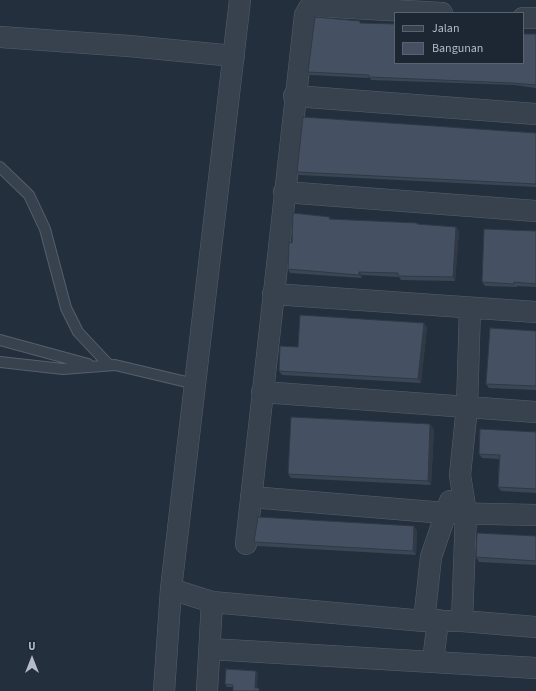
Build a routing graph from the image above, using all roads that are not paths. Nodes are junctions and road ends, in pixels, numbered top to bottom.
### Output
1 (240, 0) edge
2 (424, 12) edge
3 (524, 18) edge
4 (536, 18) edge
5 (0, 36) edge
6 (234, 56) junction
7 (294, 96) junction
8 (536, 114) edge
9 (0, 167) edge
10 (284, 192) junction
11 (536, 211) edge
12 (273, 294) junction
13 (470, 308) junction
14 (536, 312) edge
15 (0, 340) edge
16 (0, 362) edge
17 (108, 365) junction
18 (96, 366) junction
19 (195, 384) junction
20 (262, 392) junction
21 (467, 407) junction
22 (536, 412) edge
23 (460, 475) junction
24 (251, 497) junction
25 (445, 513) junction
26 (466, 513) junction
27 (536, 515) edge
28 (246, 544) dead end
29 (430, 568) junction
30 (464, 569) junction
31 (171, 588) junction
32 (212, 602) junction
33 (431, 620) junction
34 (462, 621) junction
35 (536, 627) edge
36 (210, 650) junction
37 (433, 661) junction
38 (536, 668) edge
39 (164, 691) edge
40 (207, 691) edge

1 - 6 street
2 - 7 street
3 - 4 street
5 - 6 street
6 - 19 street
7 - 8 street
7 - 10 street
9 - 17 lane
10 - 11 street
10 - 12 street
12 - 13 street
12 - 20 street
13 - 14 street
13 - 21 street
15 - 18 lane
16 - 18 lane
17 - 18 lane
17 - 19 lane
19 - 31 street
20 - 21 street
20 - 24 street
21 - 22 street
21 - 23 street
23 - 25 street
23 - 26 street
24 - 25 street
24 - 28 street
25 - 26 street
25 - 29 street
26 - 27 street
26 - 30 street
29 - 30 street
29 - 33 street
30 - 34 street
31 - 32 street
31 - 39 street
32 - 33 street
32 - 36 street
33 - 34 street
33 - 37 street
34 - 35 street
36 - 37 street
36 - 40 street
37 - 38 street

